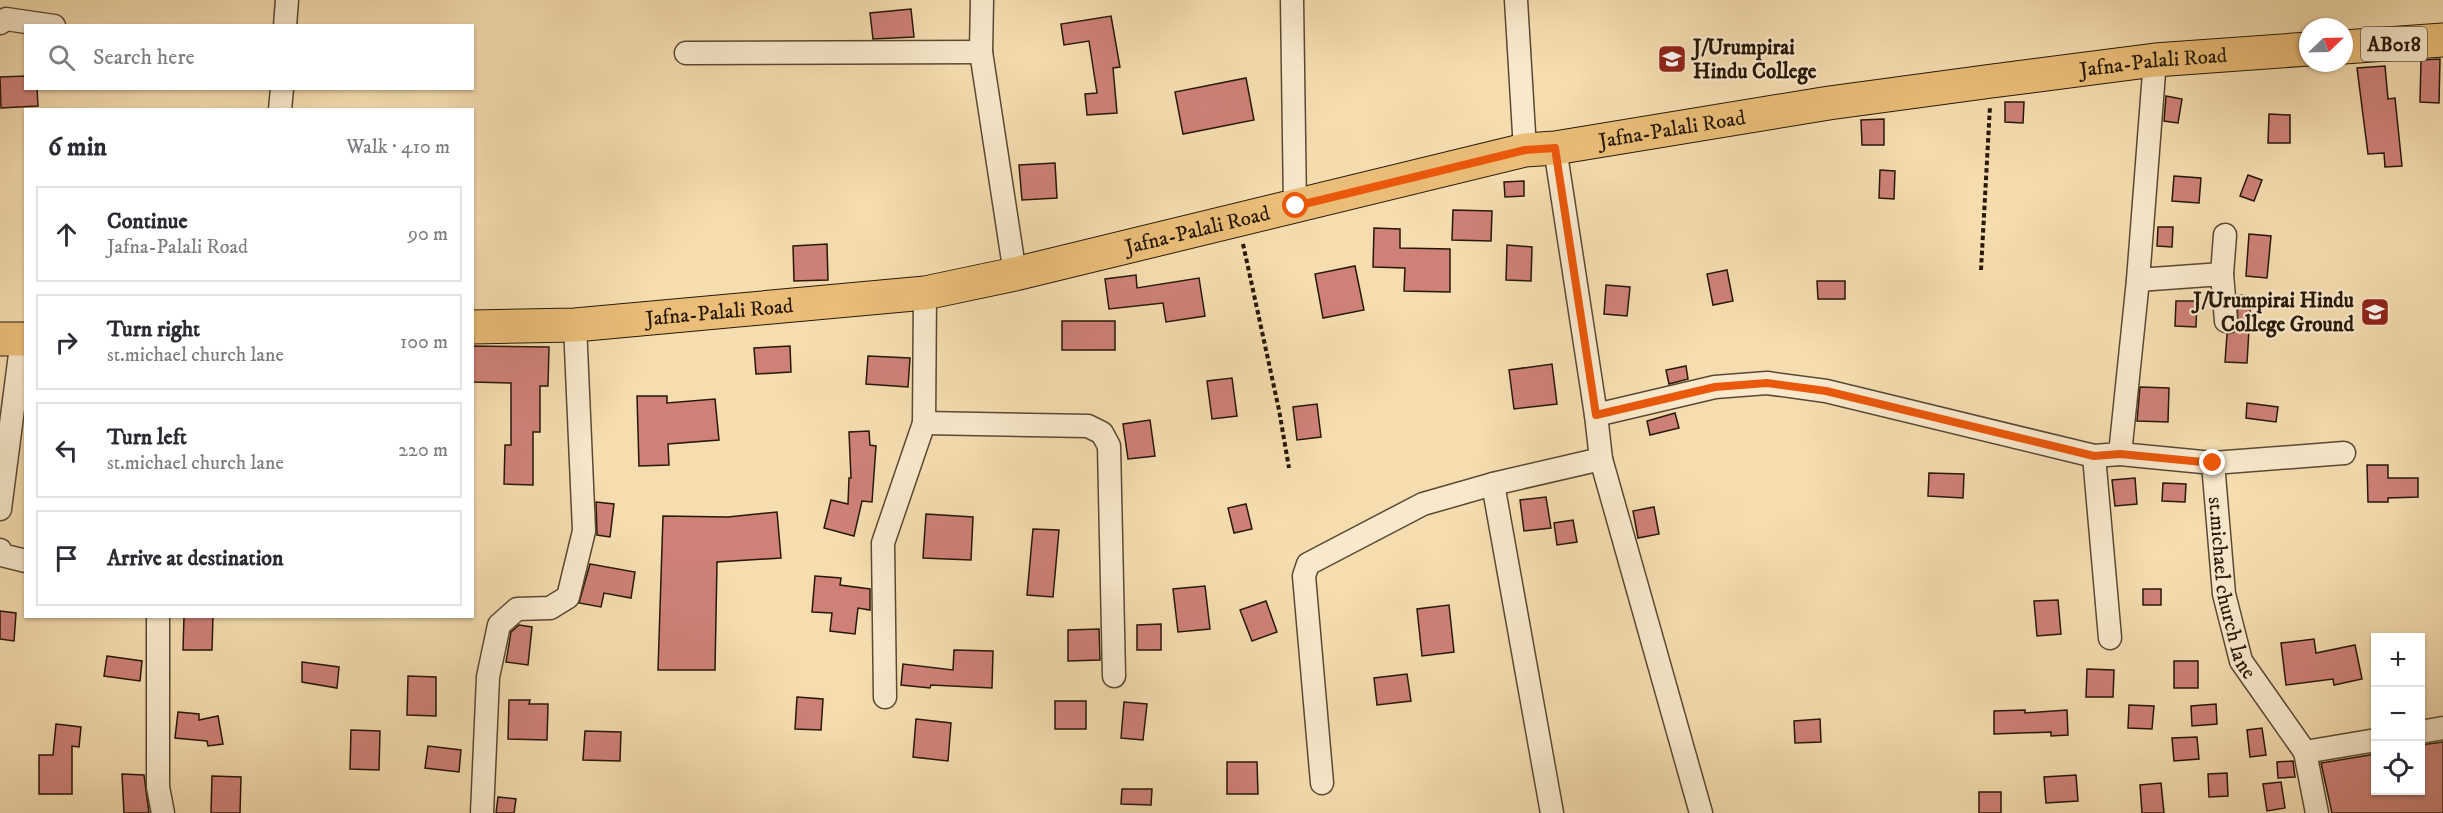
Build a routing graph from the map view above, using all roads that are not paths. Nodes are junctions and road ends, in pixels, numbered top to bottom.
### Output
1 (287, 0) edge
2 (982, 0) edge
3 (1292, 0) edge
4 (1516, 0) edge
5 (0, 23) edge
6 (40, 24) edge
7 (285, 24) edge
8 (2443, 40) edge
9 (2353, 46) edge
10 (2299, 50) edge
11 (981, 52) junction
12 (686, 53) dead end
13 (2155, 60) junction
14 (282, 90) edge
15 (280, 108) edge
16 (1540, 149) junction
17 (1296, 206) junction
18 (2225, 235) dead end
19 (1015, 274) junction
20 (2222, 274) junction
21 (2138, 280) junction
22 (925, 293) junction
23 (2226, 321) dead end
24 (575, 325) junction
25 (474, 327) edge
26 (16, 339) edge
27 (1596, 415) junction
28 (924, 423) junction
29 (2344, 453) dead end
30 (2120, 454) junction
31 (2094, 456) junction
32 (1601, 459) junction
33 (2213, 463) junction
34 (1493, 484) junction
35 (0, 509) edge
36 (0, 550) edge
37 (24, 560) edge
38 (158, 618) edge
39 (2110, 638) dead end
40 (1114, 676) dead end
41 (885, 697) dead end
42 (2443, 728) edge
43 (2425, 731) edge
44 (2371, 741) edge
45 (2305, 752) junction
46 (1323, 783) dead end
47 (163, 813) edge
48 (482, 813) edge
49 (1552, 813) edge
50 (1701, 813) edge
51 (2317, 813) edge

1 - 7 street
2 - 11 street
3 - 17 street
4 - 16 street
5 - 6 street
8 - 9 main road, AB018
10 - 13 main road, Jafna-Palali Road
11 - 12 street
11 - 19 street
13 - 16 main road, Jafna-Palali Road
13 - 21 street
14 - 15 street
16 - 17 main road, Jafna-Palali Road
16 - 27 street
17 - 19 main road, Jafna-Palali Road
18 - 20 street
19 - 22 main road, Jafna-Palali Road
20 - 21 street
20 - 23 street
21 - 30 street
22 - 24 main road, Jafna-Palali Road
22 - 28 street
24 - 25 main road, Jafna-Palali Road
24 - 48 street
26 - 35 street
27 - 31 street
27 - 32 street
28 - 40 street
28 - 41 street
29 - 33 street
30 - 31 street
30 - 33 street
31 - 39 street
32 - 34 street
32 - 50 street
33 - 45 street, st.michael church lane
34 - 46 street
34 - 49 street
36 - 37 street
38 - 47 street
42 - 43 street
44 - 45 street
45 - 51 street, st.michael church lane

